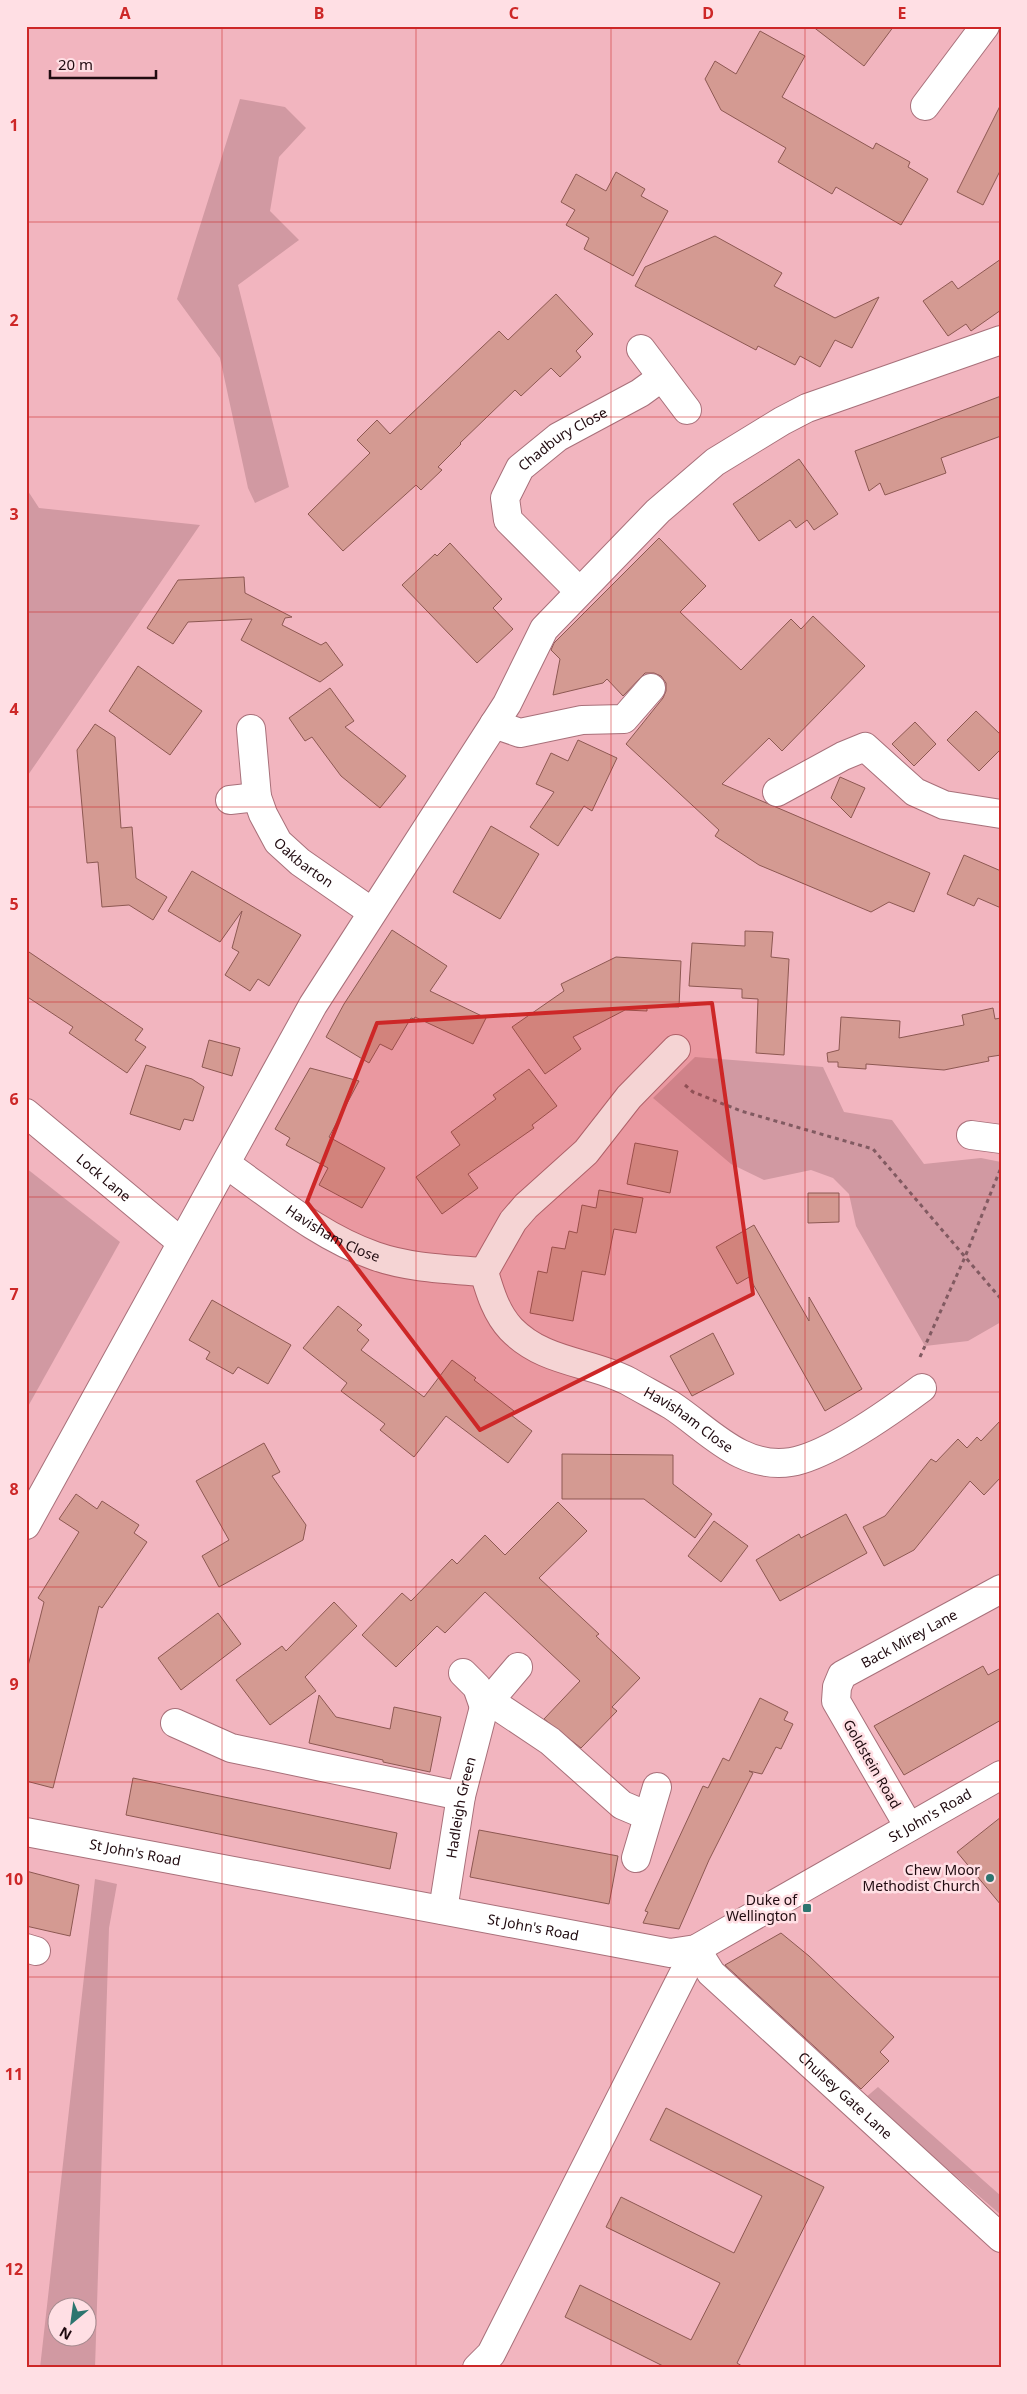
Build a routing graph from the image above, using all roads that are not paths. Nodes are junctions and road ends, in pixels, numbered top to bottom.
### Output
1 (984, 26) edge
2 (925, 106) dead end
3 (1001, 340) edge
4 (641, 349) dead end
5 (662, 377) junction
6 (687, 410) dead end
7 (579, 591) junction
8 (651, 688) dead end
9 (494, 724) junction
10 (252, 729) dead end
11 (777, 792) dead end
12 (257, 797) junction
13 (230, 800) dead end
14 (997, 814) edge
15 (372, 912) junction
16 (667, 1058) road end
17 (26, 1113) edge
18 (971, 1135) dead end
19 (1001, 1139) edge
20 (226, 1164) junction
21 (181, 1242) junction
22 (484, 1272) junction
23 (922, 1388) road end
24 (26, 1526) edge
25 (1001, 1589) edge
26 (518, 1667) dead end
27 (463, 1673) dead end
28 (836, 1702) joint
29 (487, 1704) junction
30 (175, 1723) dead end
31 (1001, 1775) edge
32 (657, 1787) dead end
33 (461, 1796) junction
34 (648, 1816) junction
35 (909, 1827) junction
36 (26, 1832) edge
37 (636, 1858) dead end
38 (443, 1910) junction
39 (696, 1949) junction
40 (1001, 2238) edge
41 (476, 2368) edge

1 - 2 street
3 - 7 street
4 - 5 street
5 - 6 street
5 - 7 street, Chadbury Close
7 - 9 street
8 - 9 street
9 - 15 street
10 - 12 street, Oakbarton
11 - 14 street
12 - 13 street
12 - 15 street, Oakbarton
15 - 20 street
16 - 22 street
17 - 21 street, Lock Lane
18 - 19 street
20 - 21 street
20 - 22 street, Havisham Close
21 - 24 street
22 - 23 street, Havisham Close
25 - 28 street, Back Mirey Lane
26 - 29 street, Hadleigh Green
27 - 29 street
28 - 35 street, Goldstein Road
29 - 33 street, Hadleigh Green
29 - 34 street
30 - 33 street
31 - 35 street, St John's Road
32 - 34 street
33 - 38 street, Hadleigh Green
34 - 37 street
35 - 39 street, St John's Road
36 - 38 street, St John's Road
38 - 39 street, St John's Road
39 - 40 street, Chulsey Gate Lane
39 - 41 street

